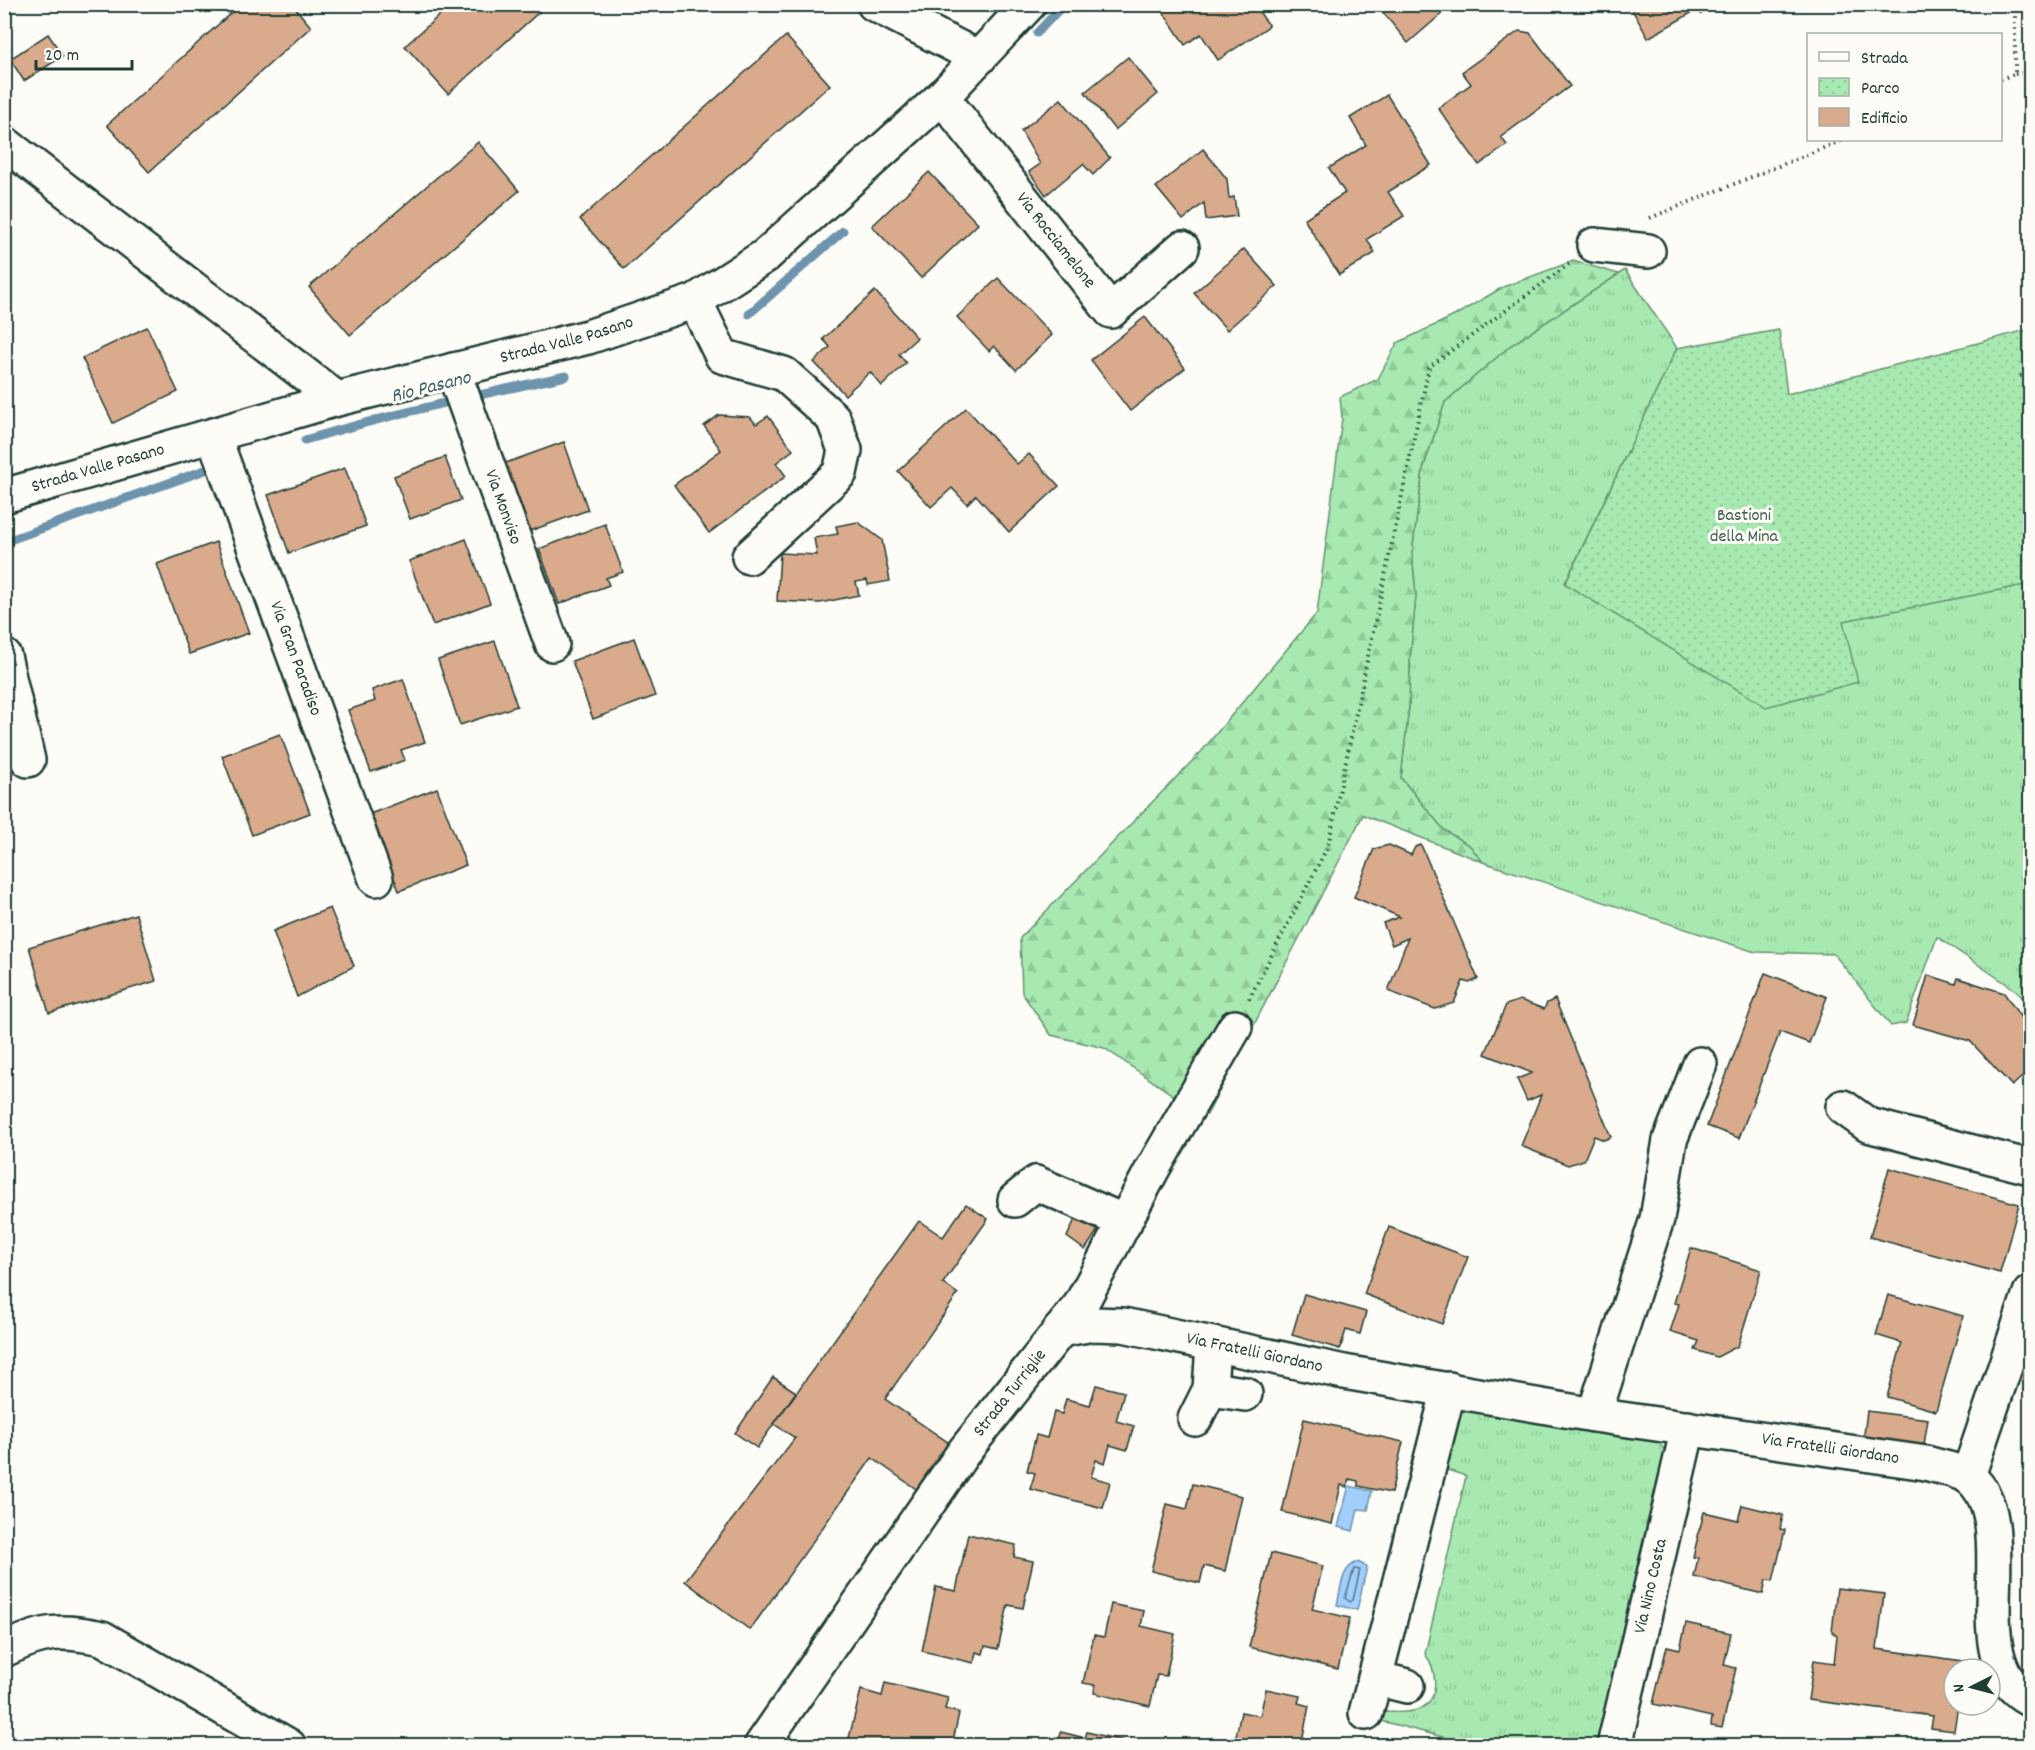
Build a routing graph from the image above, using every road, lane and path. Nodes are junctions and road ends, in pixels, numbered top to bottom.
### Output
1 (874, 4) edge
2 (1029, 4) edge
3 (2015, 4) edge
4 (979, 58) junction
5 (2031, 72) edge
6 (2016, 74) junction
7 (2002, 79) edge
8 (942, 97) junction
9 (1841, 141) edge
10 (12, 147) edge
11 (1644, 237) joint
12 (1594, 245) joint
13 (1182, 248) dead end
14 (696, 302) junction
15 (2031, 374) edge
16 (2020, 376) dead end
17 (459, 388) junction
18 (337, 399) junction
19 (214, 437) junction
20 (4, 496) edge
21 (749, 557) dead end
22 (552, 644) dead end
23 (4, 656) edge
24 (28, 760) dead end
25 (376, 879) dead end
26 (1235, 1027) joint
27 (1700, 1064) dead end
28 (1843, 1107) dead end
29 (2031, 1167) edge
30 (1015, 1200) dead end
31 (1125, 1222) junction
32 (2031, 1293) edge
33 (1060, 1330) junction
34 (1213, 1345) junction
35 (1210, 1389) junction
36 (1449, 1389) junction
37 (1245, 1394) dead end
38 (1594, 1415) junction
39 (1195, 1419) dead end
40 (1688, 1428) junction
41 (1968, 1476) junction
42 (4, 1650) edge
43 (1375, 1678) junction
44 (1407, 1686) dead end
45 (2031, 1699) edge
46 (1366, 1713) dead end
47 (289, 1746) edge
48 (761, 1746) edge
49 (1614, 1746) edge

1 - 4 street
2 - 4 street, Strada Valle Pasano
3 - 6 path
4 - 8 street, Strada Valle Pasano
5 - 6 path
6 - 7 path
8 - 13 street, Via Rocciamelone
8 - 14 street, Strada Valle Pasano
9 - 11 path
10 - 18 street
11 - 12 street
12 - 26 path
14 - 17 street, Strada Valle Pasano
14 - 21 street
15 - 16 path
17 - 18 street, Strada Valle Pasano
17 - 22 street, Via Monviso
18 - 19 street, Strada Valle Pasano
19 - 20 street, Strada Valle Pasano
19 - 25 street, Via Gran Paradiso
23 - 24 street
26 - 31 street, Strada Turriglie
27 - 38 street
28 - 29 street
30 - 31 street
31 - 33 street, Strada Turriglie
32 - 41 street
33 - 34 street, Via Fratelli Giordano
33 - 48 street, Strada Turriglie
34 - 35 street
34 - 36 street, Via Fratelli Giordano
35 - 37 street
35 - 39 street
36 - 38 street, Via Fratelli Giordano
36 - 43 street
38 - 40 street, Via Fratelli Giordano
40 - 41 street, Via Fratelli Giordano
40 - 49 street, Via Nino Costa
41 - 45 street
42 - 47 street
43 - 44 street
43 - 46 street

